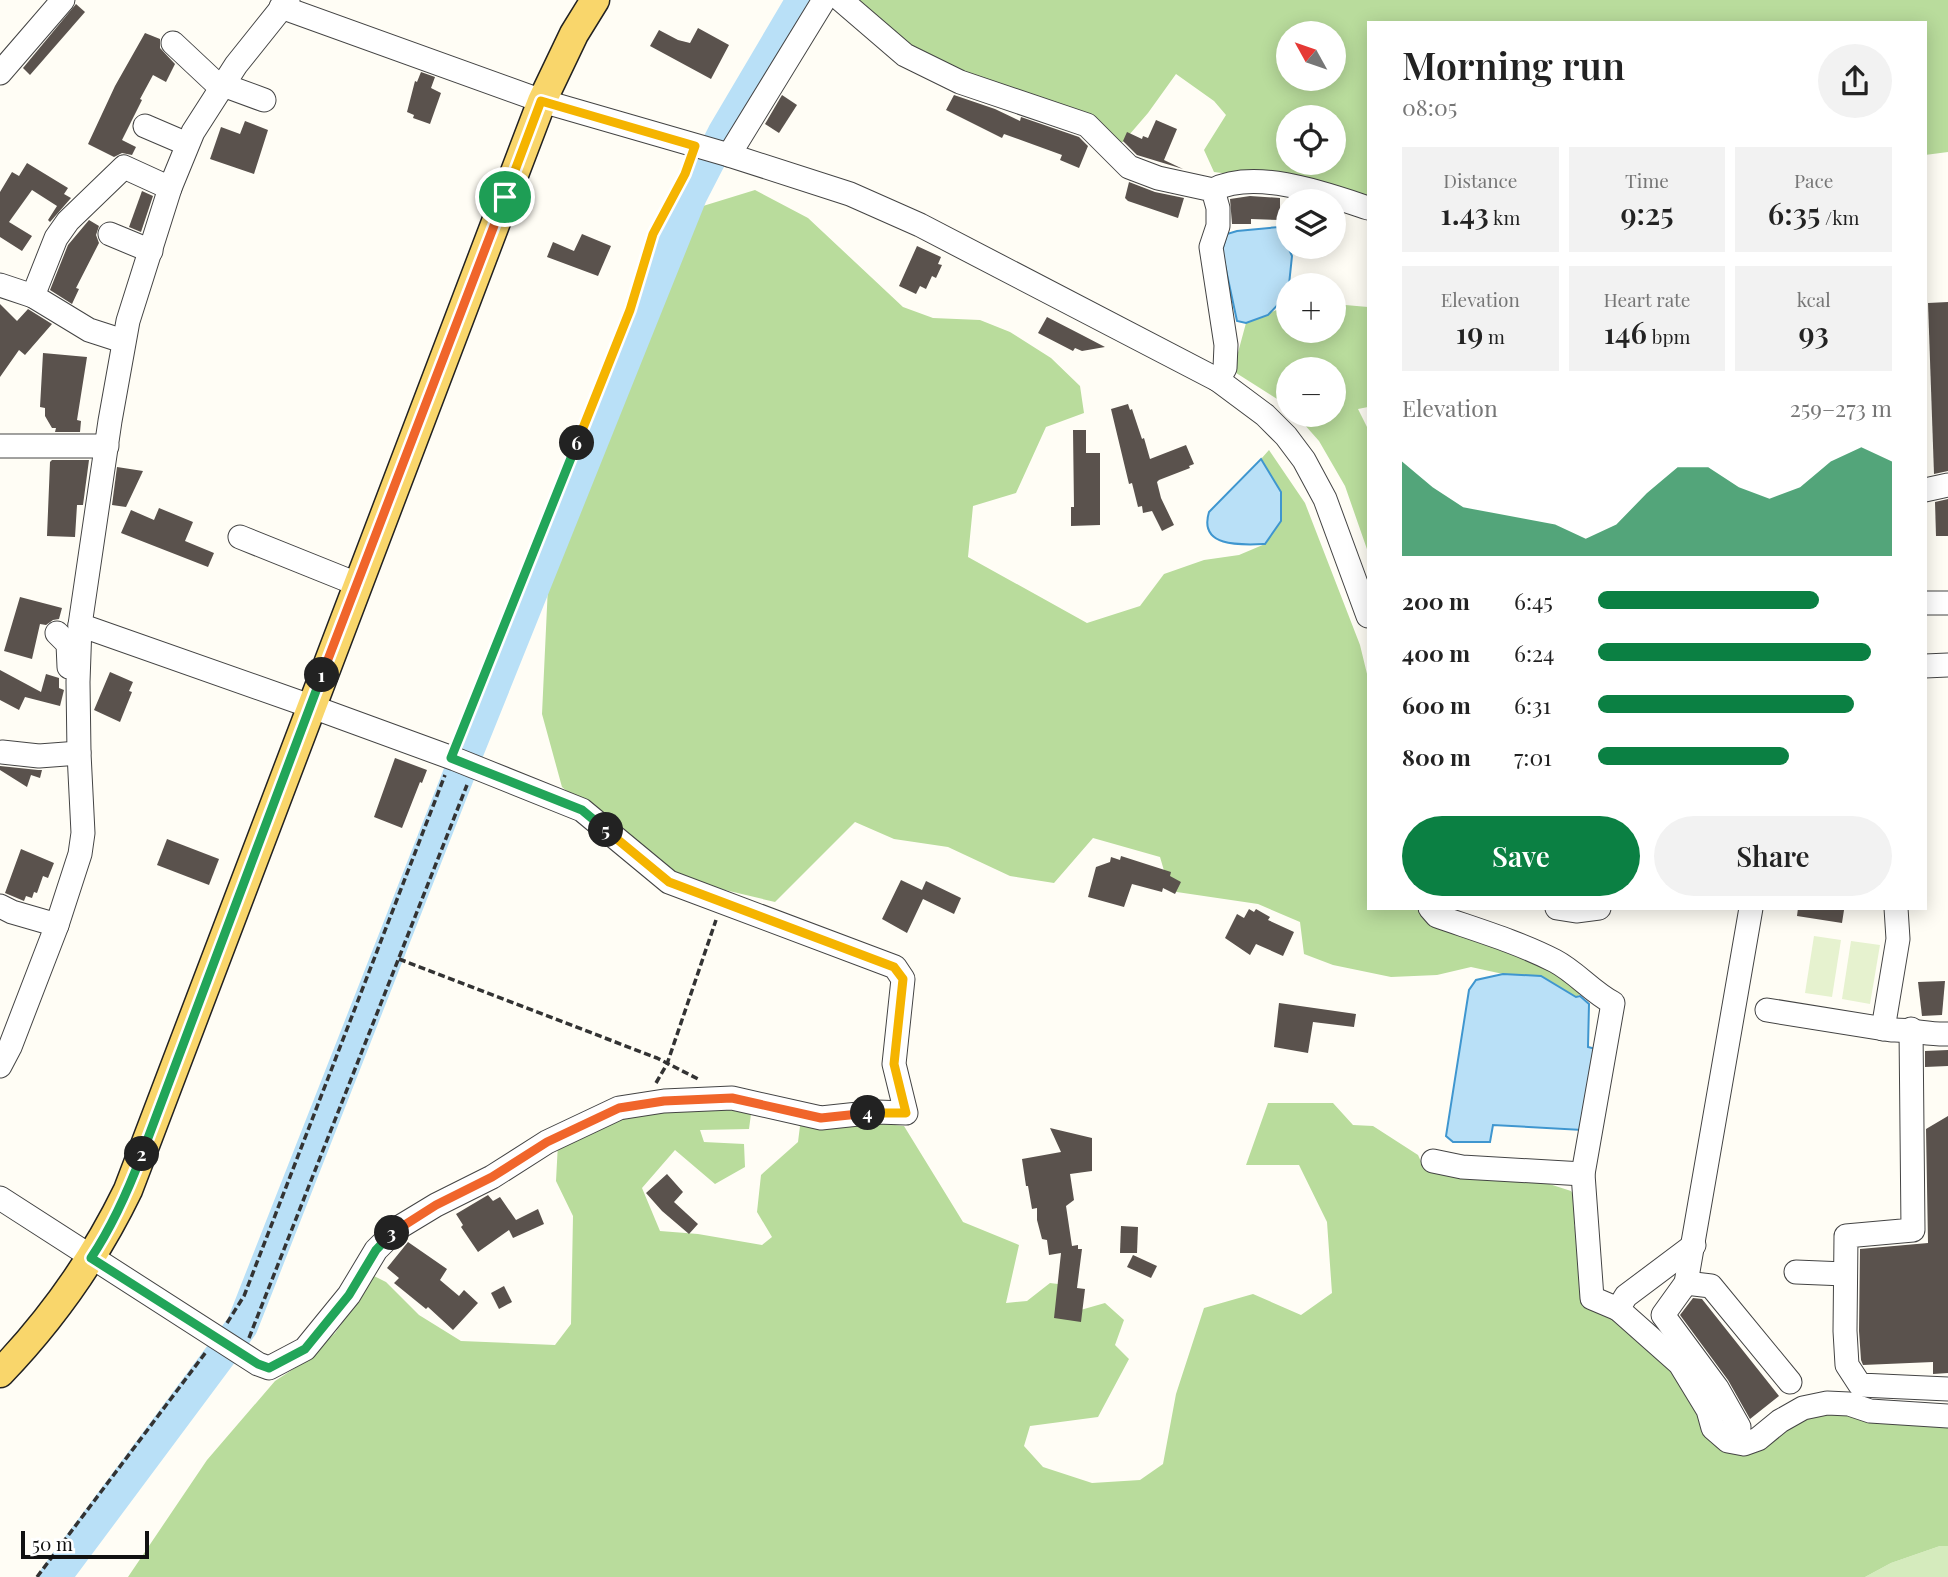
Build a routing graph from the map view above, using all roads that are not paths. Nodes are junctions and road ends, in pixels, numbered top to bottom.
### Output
1 (63, 0) edge
2 (595, 0) edge
3 (824, 0) edge
4 (841, 0) edge
5 (285, 3) edge
6 (173, 43) dead end
7 (0, 73) edge
8 (222, 86) junction
9 (264, 100) dead end
10 (541, 101) junction
11 (145, 126) dead end
12 (187, 144) junction
13 (724, 154) junction
14 (170, 188) junction
15 (1213, 190) junction
16 (1367, 208) edge
17 (110, 234) dead end
18 (150, 251) junction
19 (0, 285) edge
20 (33, 296) junction
21 (123, 341) junction
22 (1218, 380) junction
23 (0, 446) edge
24 (107, 446) junction
25 (1948, 485) edge
26 (1927, 490) edge
27 (240, 537) dead end
28 (357, 584) junction
29 (1927, 603) edge
30 (1948, 603) edge
31 (1367, 613) edge
32 (80, 625) junction
33 (57, 633) dead end
34 (1948, 665) edge
35 (1927, 666) edge
36 (78, 682) junction
37 (310, 706) junction
38 (2, 752) dead end
39 (79, 753) junction
40 (1432, 910) edge
41 (1751, 910) edge
42 (1896, 910) edge
43 (4, 912) edge
44 (57, 925) junction
45 (1767, 1010) dead end
46 (1883, 1029) junction
47 (1911, 1029) junction
48 (1948, 1034) edge
49 (0, 1066) edge
50 (1433, 1161) dead end
51 (1583, 1174) junction
52 (0, 1198) edge
53 (1694, 1245) junction
54 (91, 1258) junction
55 (1796, 1272) dead end
56 (1845, 1274) junction
57 (1686, 1283) junction
58 (1618, 1309) junction
59 (0, 1373) edge
60 (1790, 1382) dead end
61 (1948, 1389) edge
62 (1948, 1416) edge
63 (1739, 1427) dead end

1 - 7 street
2 - 10 main road
3 - 13 street
4 - 15 street
5 - 8 street
5 - 10 street
6 - 8 street
8 - 9 street
8 - 12 street
10 - 13 street
10 - 28 main road
11 - 12 street
12 - 14 street
13 - 22 street
14 - 18 street
14 - 20 street
15 - 16 street
15 - 22 street
17 - 18 street
18 - 21 street
19 - 20 street
20 - 21 street
21 - 24 street
22 - 31 street
23 - 24 street
24 - 32 street
25 - 26 street
27 - 28 street
28 - 37 main road
29 - 30 street
32 - 36 street
32 - 37 street
33 - 36 street
34 - 35 street
36 - 39 street
37 - 54 main road
37 - 54 street
38 - 39 street
39 - 44 street
40 - 51 street
41 - 53 street
42 - 46 street
43 - 44 street
44 - 49 street
45 - 46 street
46 - 47 street
47 - 48 street
47 - 56 street
50 - 51 street
51 - 58 street
52 - 54 street
53 - 57 street
53 - 58 street
54 - 59 main road
55 - 56 street
56 - 61 street
57 - 60 street
57 - 63 street
58 - 62 street

